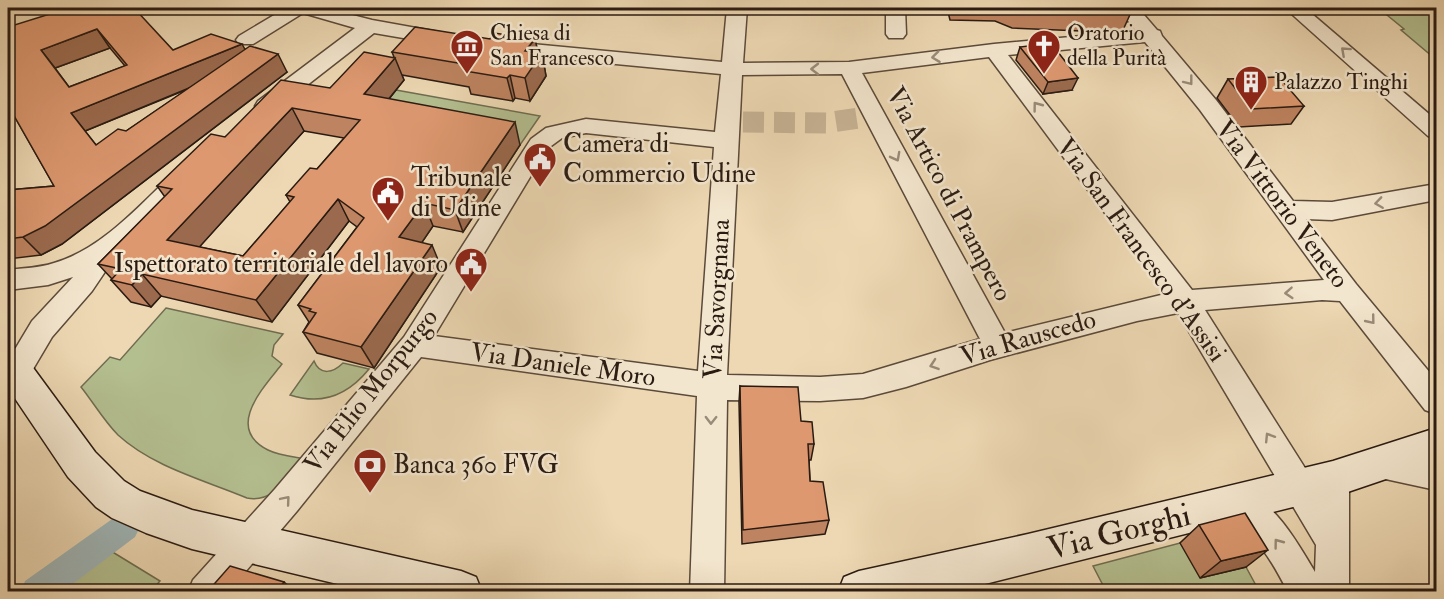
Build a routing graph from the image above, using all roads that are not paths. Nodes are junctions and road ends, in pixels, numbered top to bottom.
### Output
1 (299, 8) edge
2 (305, 8) edge
3 (737, 8) edge
4 (895, 8) edge
5 (1128, 8) edge
6 (1294, 8) edge
7 (1320, 8) edge
8 (370, 26) junction
9 (896, 34) dead end
10 (1153, 35) junction
11 (246, 40) dead end
12 (994, 50) junction
13 (849, 68) junction
14 (733, 69) junction
15 (251, 119) edge
16 (732, 128) junction
17 (1437, 131) edge
18 (208, 155) edge
19 (1437, 192) edge
20 (1288, 209) junction
21 (111, 244) junction
22 (43, 275) junction
23 (8, 280) edge
24 (83, 284) junction
25 (1347, 291) junction
26 (1185, 301) junction
27 (60, 310) junction
28 (414, 345) junction
29 (998, 346) junction
30 (12, 366) edge
31 (711, 385) junction
32 (1437, 401) edge
33 (1437, 445) edge
34 (1378, 465) junction
35 (1437, 476) edge
36 (1317, 483) junction
37 (1238, 502) junction
38 (248, 544) junction
39 (206, 591) edge
40 (461, 591) edge
41 (707, 591) edge
42 (859, 591) edge
43 (1307, 591) edge
44 (1332, 591) edge

1 - 11 street
2 - 8 street
3 - 14 street, Via Savorgnana
4 - 9 street
5 - 10 street, Via Vittorio Veneto
6 - 7 street
17 -> 6 street
8 - 14 street
8 - 15 street
10 - 12 street
10 -> 20 street, Via Vittorio Veneto
12 -> 13 street
26 -> 12 street, Via San Francesco d'Assisi
13 -> 14 street
13 -> 29 street, Via Artico di Prampero
14 - 16 street, Via Savorgnana
16 - 28 street, Via Elio Morpurgo
16 - 31 street, Via Savorgnana
18 - 21 street
19 -> 20 street
20 - 25 street, Via Vittorio Veneto
21 - 22 street
21 - 24 street
22 - 23 street
22 - 24 street
22 - 27 street
24 - 27 street
25 -> 26 street, Via Rauscedo
25 -> 32 street, Via Vittorio Veneto
26 - 29 street, Via Rauscedo
36 -> 26 street, Via San Francesco d'Assisi
27 - 30 street
28 - 31 street, Via Daniele Moro
38 -> 28 street, Via Elio Morpurgo
29 -> 31 street, Via Rauscedo
30 - 38 street
31 -> 41 street, Via Savorgnana
33 - 34 street, Via Gorghi
34 - 35 street, Via Gorghi
34 - 36 street, Via Gorghi
36 - 37 street, Via Gorghi
36 - 44 street
37 - 42 street, Via Gorghi
43 -> 37 street
38 - 39 street, Via Elio Morpurgo
38 - 40 street

